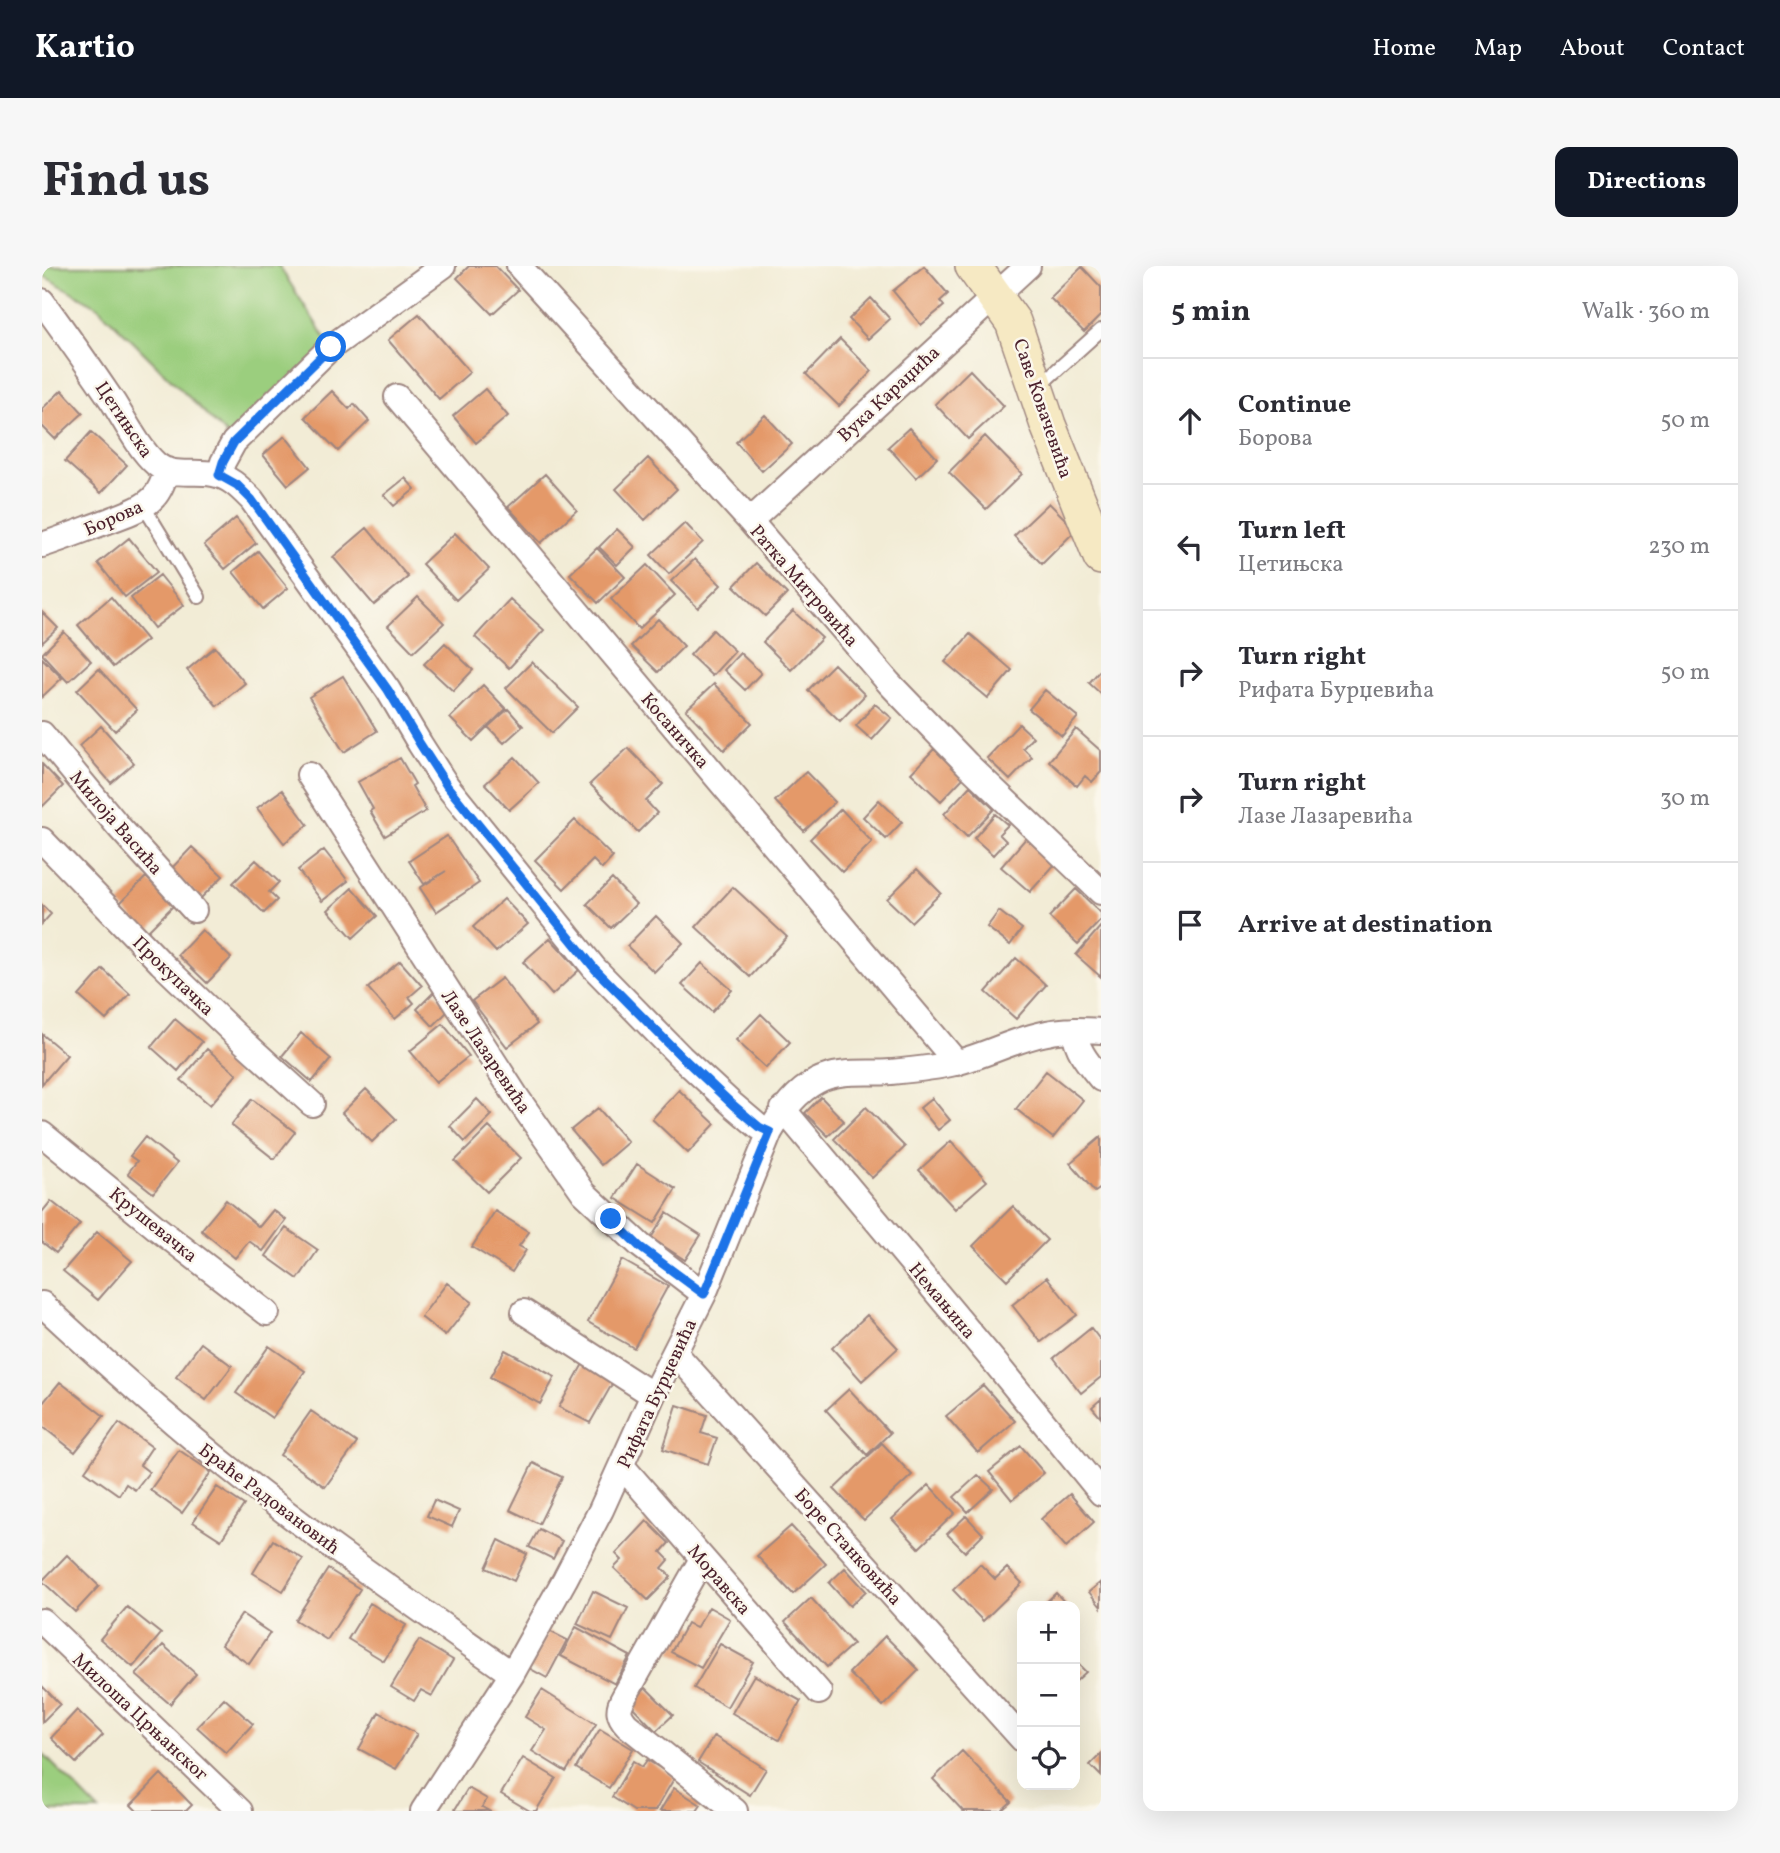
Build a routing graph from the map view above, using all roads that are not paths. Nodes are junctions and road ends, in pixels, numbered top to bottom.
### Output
1 (443, 266) edge
2 (519, 266) edge
3 (973, 266) edge
4 (1028, 266) edge
5 (995, 295) junction
6 (42, 301) edge
7 (1101, 330) edge
8 (1037, 388) junction
9 (397, 397) dead end
10 (167, 470) junction
11 (219, 475) junction
12 (143, 505) junction
13 (750, 521) junction
14 (42, 545) edge
15 (1101, 557) edge
16 (199, 597) dead end
17 (42, 734) edge
18 (309, 775) dead end
19 (42, 840) edge
20 (1101, 892) edge
21 (194, 910) dead end
22 (1074, 1030) junction
23 (1101, 1031) edge
24 (957, 1062) junction
25 (1101, 1079) edge
26 (312, 1104) dead end
27 (783, 1109) junction
28 (770, 1132) junction
29 (42, 1134) edge
30 (704, 1294) junction
31 (42, 1304) edge
32 (524, 1312) dead end
33 (267, 1313) dead end
34 (675, 1353) junction
35 (653, 1395) junction
36 (622, 1466) junction
37 (1101, 1493) edge
38 (702, 1559) junction
39 (42, 1621) edge
40 (512, 1674) junction
41 (820, 1692) dead end
42 (1017, 1733) edge
43 (240, 1811) edge
44 (424, 1811) edge
45 (735, 1811) edge

1 - 11 street
2 - 13 street, Ратка Митровића
3 - 5 street, Саве Ковачевића
4 - 5 street, Вука Караџића
5 - 8 street, Саве Ковачевића
5 - 13 street, Вука Караџића
6 - 10 street, Цетињска
7 - 8 lane
8 - 15 street, Саве Ковачевића
9 - 24 street, Косаничка
10 - 11 street, Цетињска
10 - 12 street, Борова
11 - 28 street
12 - 14 street, Борова
12 - 16 lane
13 - 20 street, Ратка Митровића
17 - 21 street, Милоја Васића
18 - 30 street, Лазе Лазаревића
19 - 26 street, Прокупачка
22 - 23 street, Рифата Бурџевића
22 - 24 street, Рифата Бурџевића
22 - 25 street
24 - 27 street, Рифата Бурџевића
27 - 28 street, Рифата Бурџевића
27 - 37 street, Немањина
28 - 30 street, Рифата Бурџевића
29 - 33 street, Крушевачка
30 - 34 street, Рифата Бурџевића
31 - 40 street, Браће Радовановић
32 - 35 street
34 - 35 street, Рифата Бурџевића
34 - 42 street, Боре Станковића
35 - 36 street, Рифата Бурџевића
36 - 38 street, Моравска
36 - 40 street, Рифата Бурџевића
38 - 41 street, Моравска
38 - 45 street
39 - 43 street, Милоша Црњанског
40 - 44 street, Рифата Бурџевића

